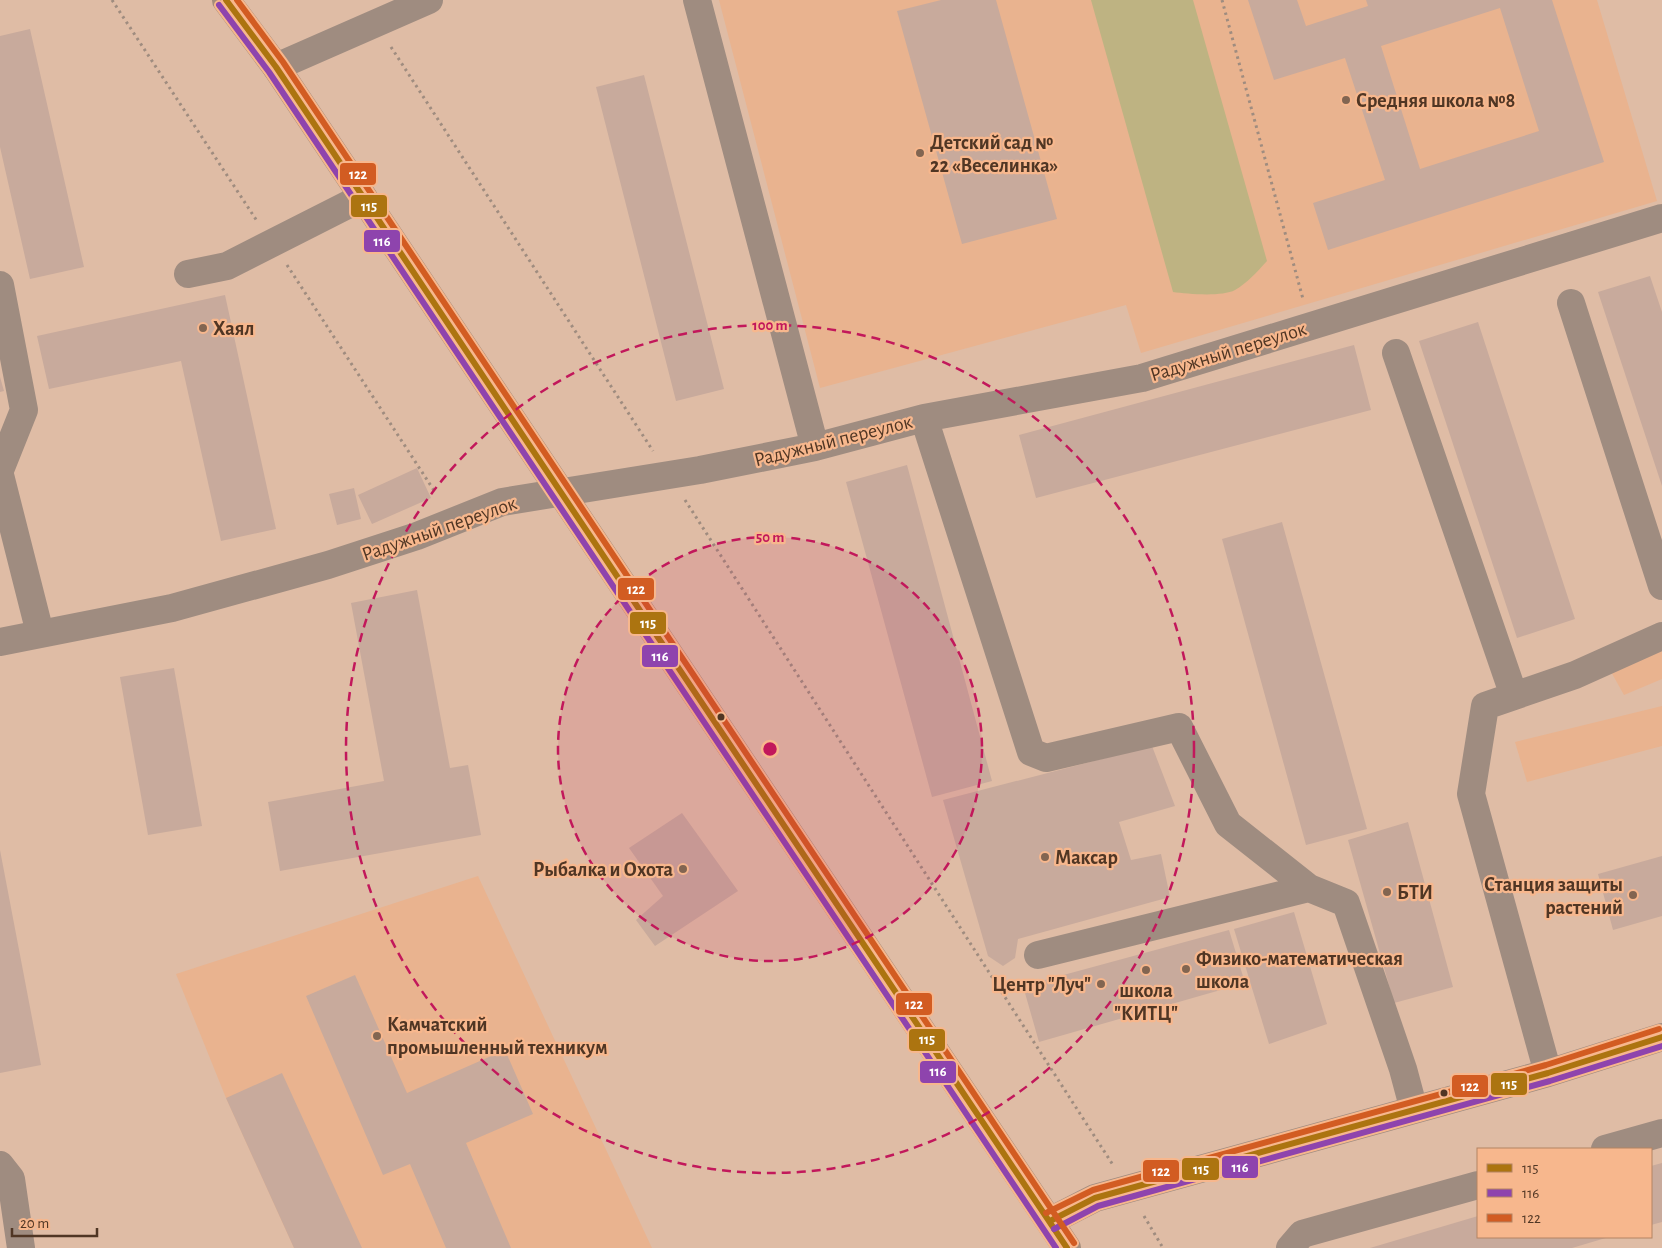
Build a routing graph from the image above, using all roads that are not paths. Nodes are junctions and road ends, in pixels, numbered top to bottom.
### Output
1 (226, 0) edge
2 (429, 0) edge
3 (697, 0) edge
4 (276, 67) junction
5 (363, 197) junction
6 (1662, 218) edge
7 (188, 274) dead end
8 (0, 285) edge
9 (1571, 304) dead end
10 (1396, 353) dead end
11 (924, 418) junction
12 (814, 446) junction
13 (0, 470) edge
14 (0, 475) edge
15 (561, 492) junction
16 (1662, 586) edge
17 (40, 634) junction
18 (1662, 636) edge
19 (0, 642) edge
20 (1514, 696) junction
21 (1310, 888) junction
22 (1038, 955) dead end
23 (1662, 1037) edge
24 (1548, 1073) junction
25 (1414, 1110) junction
26 (1662, 1133) edge
27 (1609, 1148) edge
28 (0, 1165) edge
29 (1477, 1185) edge
30 (1050, 1221) junction
31 (21, 1248) edge
32 (1067, 1248) edge
33 (1290, 1248) edge

1 - 4 main road
2 - 4 street
3 - 12 street
4 - 5 main road
5 - 7 street
5 - 15 main road
6 - 11 street, Радужный переулок
8 - 13 street
9 - 16 street
10 - 20 street
11 - 12 street, Радужный переулок
11 - 21 street
12 - 15 street, Радужный переулок
14 - 17 street
15 - 17 street, Радужный переулок
15 - 30 main road
17 - 19 street, Радужный переулок
18 - 20 street
20 - 24 street
21 - 22 street
21 - 25 street
23 - 24 street
24 - 25 street
25 - 30 street
26 - 27 street
28 - 31 street
29 - 33 street
30 - 32 main road

